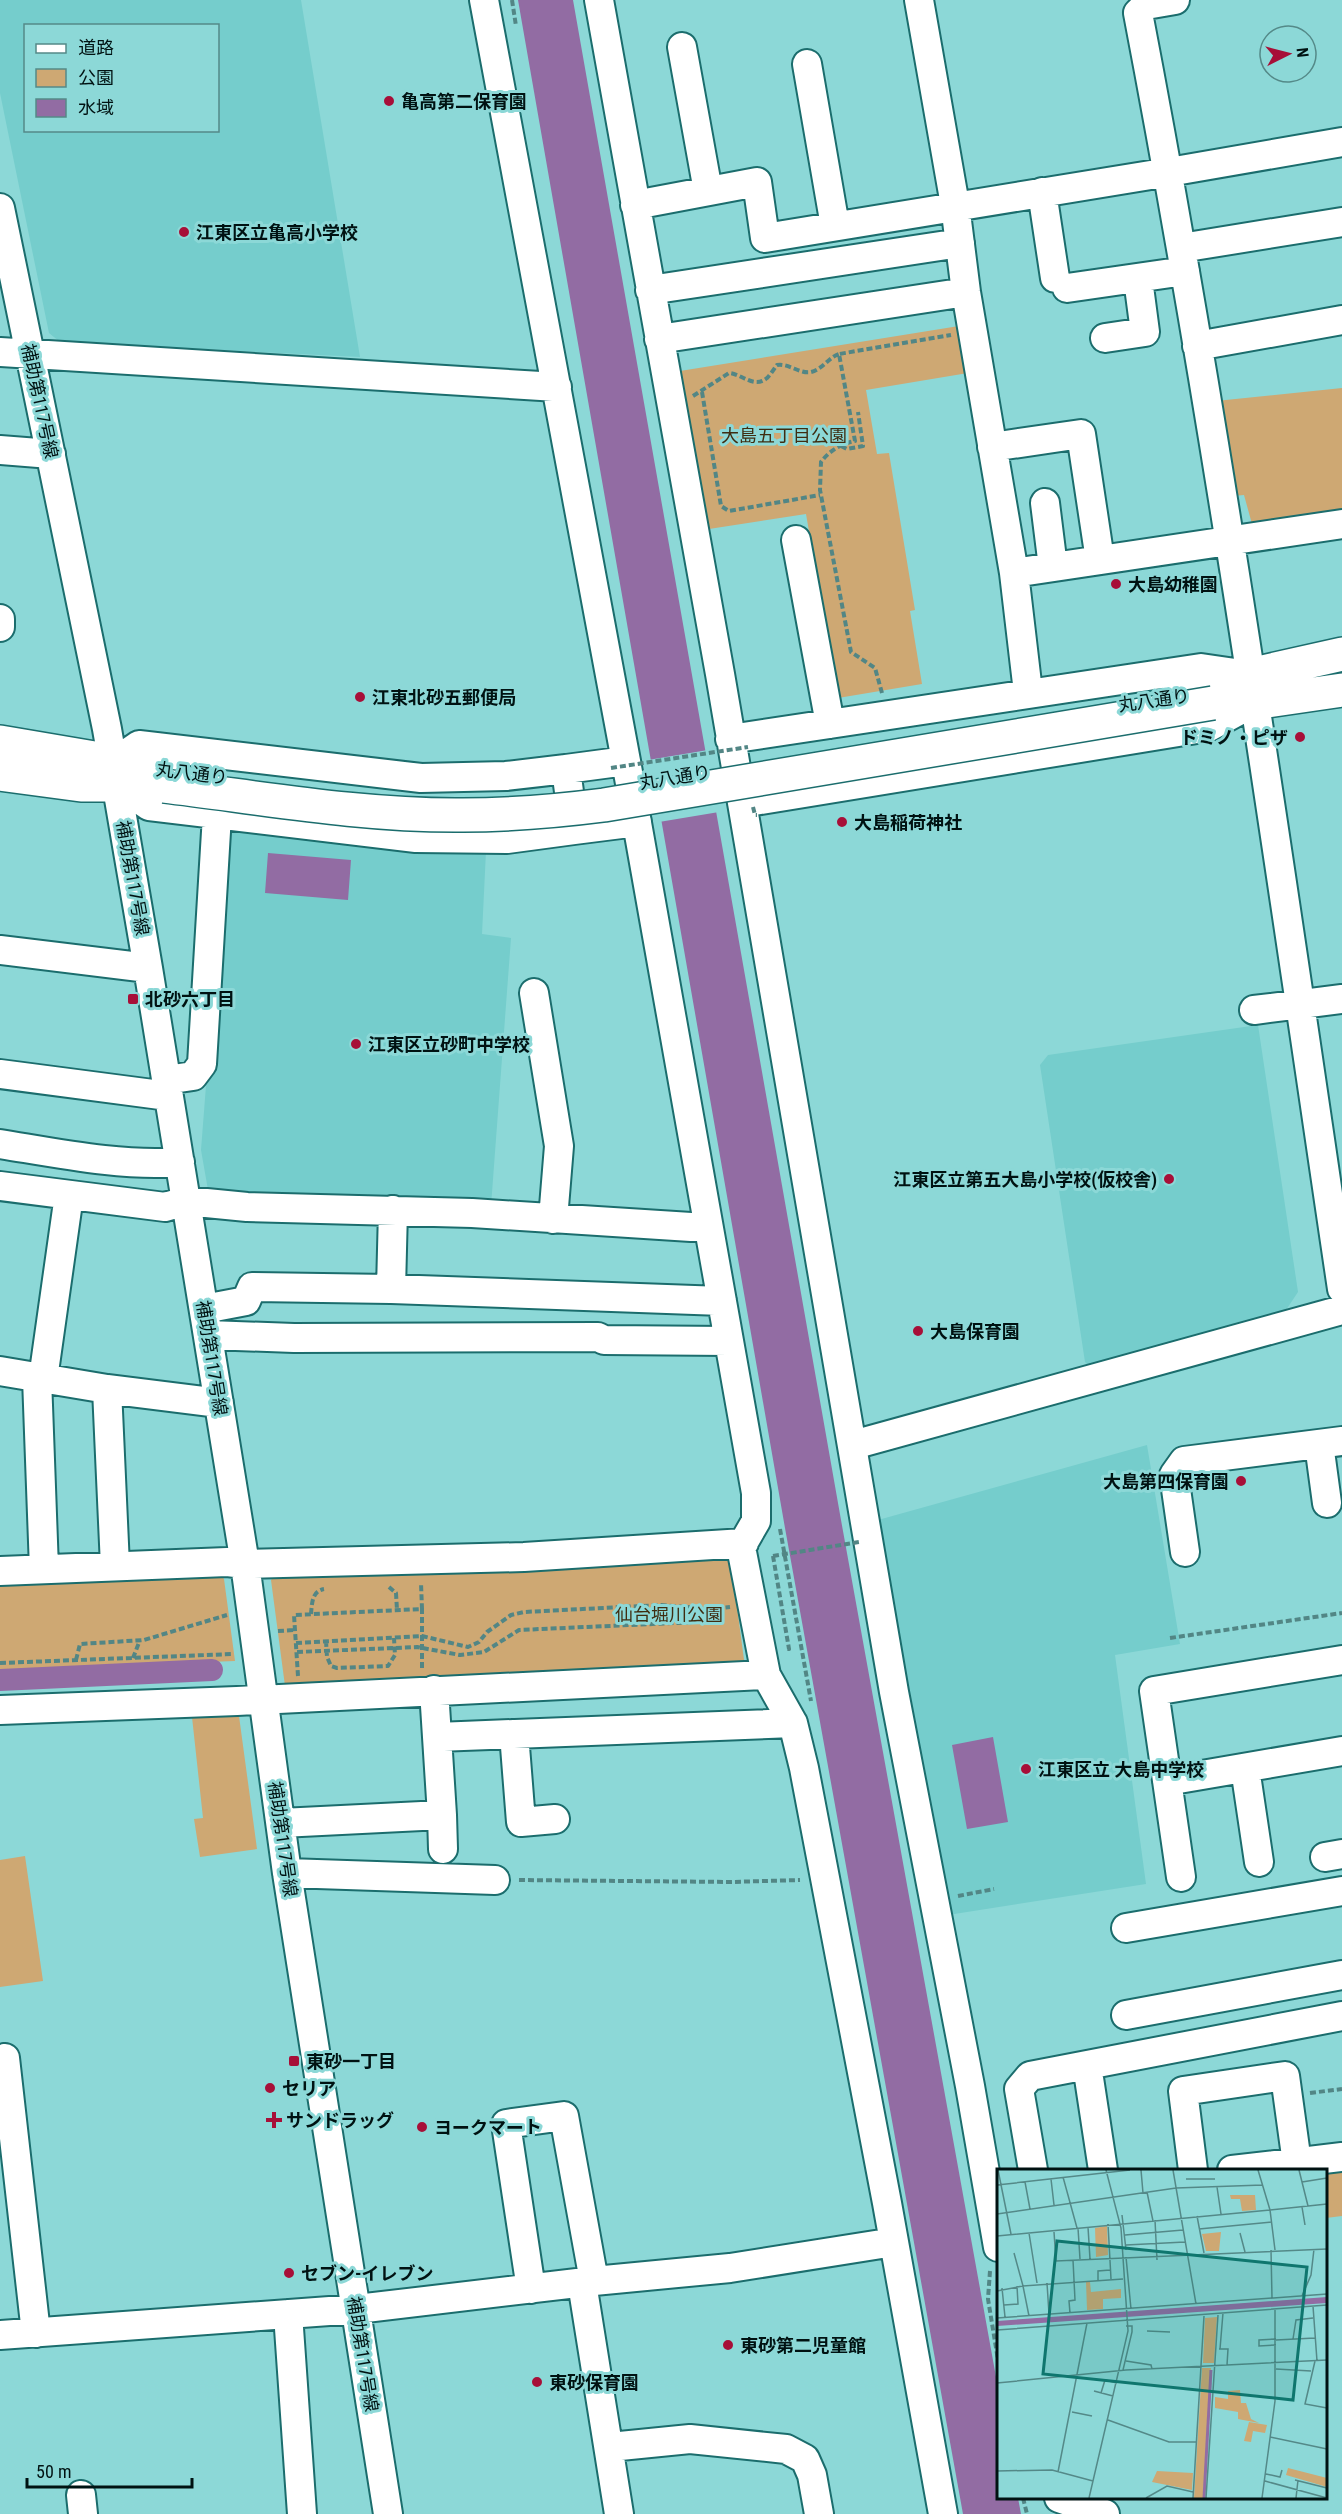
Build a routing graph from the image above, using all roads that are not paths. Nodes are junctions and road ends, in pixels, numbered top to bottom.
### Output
1 (484, 0) edge
2 (599, 0) edge
3 (919, 0) edge
4 (1175, 0) edge
5 (682, 47) dead end
6 (807, 64) dead end
7 (1342, 142) edge
8 (1169, 172) junction
9 (708, 191) junction
10 (1042, 192) junction
11 (635, 205) junction
12 (955, 206) junction
13 (0, 208) edge
14 (1342, 222) edge
15 (835, 226) junction
16 (960, 243) junction
17 (1183, 260) junction
18 (1138, 279) junction
19 (650, 290) junction
20 (966, 292) junction
21 (1342, 320) edge
22 (1105, 338) dead end
23 (659, 339) junction
24 (1197, 346) junction
25 (0, 352) edge
26 (30, 355) junction
27 (558, 387) junction
28 (992, 447) junction
29 (0, 450) edge
30 (51, 454) junction
31 (1045, 503) dead end
32 (1342, 524) edge
33 (796, 540) dead end
34 (1231, 541) junction
35 (1100, 560) junction
36 (1053, 567) junction
37 (1014, 573) junction
38 (0, 620) edge
39 (0, 627) edge
40 (1342, 654) edge
41 (1251, 689) junction
42 (1342, 690) edge
43 (1028, 692) junction
44 (830, 724) junction
45 (0, 742) edge
46 (739, 743) junction
47 (619, 765) junction
48 (566, 769) junction
49 (115, 773) junction
50 (0, 774) edge
51 (742, 803) junction
52 (217, 815) junction
53 (637, 822) junction
54 (574, 830) junction
55 (0, 950) edge
56 (148, 968) junction
57 (534, 993) dead end
58 (1342, 999) edge
59 (1300, 1004) junction
60 (1254, 1010) dead end
61 (0, 1074) edge
62 (167, 1088) junction
63 (0, 1144) edge
64 (180, 1162) junction
65 (0, 1186) edge
66 (69, 1195) junction
67 (186, 1201) junction
68 (393, 1210) junction
69 (553, 1219) junction
70 (708, 1226) junction
71 (391, 1289) junction
72 (1342, 1289) edge
73 (722, 1301) junction
74 (1342, 1310) edge
75 (206, 1322) junction
76 (729, 1341) junction
77 (0, 1371) edge
78 (40, 1378) junction
79 (107, 1389) junction
80 (219, 1403) junction
81 (1331, 1442) edge
82 (853, 1445) junction
83 (1327, 1503) dead end
84 (744, 1543) junction
85 (1185, 1551) dead end
86 (244, 1564) junction
87 (115, 1566) junction
88 (45, 1569) junction
89 (0, 1571) edge
90 (1342, 1660) edge
91 (766, 1675) junction
92 (428, 1681) junction
93 (263, 1699) junction
94 (0, 1710) edge
95 (793, 1723) junction
96 (514, 1734) junction
97 (437, 1737) junction
98 (1342, 1751) edge
99 (1245, 1768) junction
100 (1167, 1781) junction
101 (441, 1815) junction
102 (555, 1819) dead end
103 (281, 1823) junction
104 (443, 1849) dead end
105 (1259, 1862) dead end
106 (287, 1873) junction
107 (1181, 1877) dead end
108 (495, 1880) road end
109 (1342, 1891) edge
110 (1126, 1928) dead end
111 (1342, 1975) edge
112 (1126, 2015) dead end
113 (1342, 2016) edge
114 (5, 2058) dead end
115 (1087, 2065) junction
116 (1342, 2157) edge
117 (1297, 2163) junction
118 (1033, 2169) edge
119 (1103, 2169) edge
120 (1193, 2169) edge
121 (1241, 2169) edge
122 (995, 2201) edge
123 (997, 2224) edge
124 (894, 2242) junction
125 (588, 2282) junction
126 (531, 2289) junction
127 (357, 2309) junction
128 (288, 2314) junction
129 (36, 2332) junction
130 (0, 2335) edge
131 (610, 2447) junction
132 (1045, 2499) edge
133 (1062, 2499) edge
134 (302, 2514) edge
135 (388, 2514) edge
136 (619, 2514) edge
137 (819, 2514) edge
138 (943, 2514) edge
139 (1048, 2514) edge
140 (1105, 2514) edge

1 - 27 street
2 - 11 street
3 - 12 street
4 - 8 street
5 - 9 street
6 - 15 street
7 - 8 street
8 - 10 street
8 - 17 street
9 - 11 street
9 - 15 street
10 - 12 street
10 - 18 street
11 - 19 street
12 - 15 street
12 - 16 street
13 - 26 street, 補助第117号線
14 - 17 street
16 - 19 street
16 - 20 street
17 - 18 street
17 - 24 street
18 - 22 street
19 - 23 street
20 - 23 street
20 - 28 street
21 - 24 street
23 - 46 street
24 - 34 street
25 - 26 street
26 - 27 street
26 - 30 street, 補助第117号線
27 - 47 street
28 - 35 street
28 - 37 street
29 - 30 street
30 - 49 street, 補助第117号線
31 - 36 street
32 - 34 street
33 - 44 street
34 - 35 street
34 - 41 street
35 - 36 street
36 - 37 street
37 - 43 street
38 - 39 street
40 - 41 main road, 丸八通り
41 - 42 main road, 丸八通り
41 - 43 street
41 - 49 main road, 丸八通り
41 - 51 street
41 - 59 street
43 - 44 street
44 - 46 street
45 - 49 main road, 丸八通り
46 - 51 street
47 - 48 street
47 - 53 street
48 - 49 street
48 - 54 street
49 - 50 main road, 丸八通り
49 - 52 street
49 - 56 street, 補助第117号線
51 - 82 street
52 - 54 street
52 - 62 street
53 - 54 street
53 - 70 street
55 - 56 street
56 - 62 street, 補助第117号線
57 - 69 street
58 - 59 street
59 - 60 street
59 - 72 street
61 - 62 street
62 - 64 street, 補助第117号線
63 - 64 street
64 - 67 street, 補助第117号線
65 - 66 street
66 - 67 street
66 - 78 street
67 - 68 street
67 - 75 street, 補助第117号線
68 - 69 street
68 - 71 street
69 - 70 street
70 - 73 street
71 - 73 street
71 - 75 street
73 - 76 street
74 - 82 street
75 - 76 street
75 - 80 street, 補助第117号線
76 - 84 street
77 - 78 street
78 - 79 street
78 - 88 street
79 - 80 street
79 - 87 street
80 - 86 street, 補助第117号線
81 - 83 street
81 - 85 street
82 - 122 street
84 - 86 street
84 - 91 street
86 - 87 street
86 - 93 street, 補助第117号線
87 - 88 street
88 - 89 street
90 - 100 street
91 - 92 street
91 - 95 street
92 - 93 street
92 - 97 street
93 - 94 street
93 - 103 street, 補助第117号線
95 - 96 street
95 - 124 street
96 - 97 street
96 - 102 street
97 - 101 street
98 - 99 street
99 - 100 street
99 - 105 street
100 - 107 street
101 - 103 street
101 - 104 street
103 - 106 street, 補助第117号線
106 - 108 street
106 - 127 street, 補助第117号線
109 - 110 street
111 - 112 street
113 - 115 street
114 - 129 street
115 - 118 street
115 - 119 street
116 - 117 street
117 - 120 street
117 - 121 street
122 - 123 street
124 - 125 street
124 - 138 street
125 - 126 street
125 - 126 street
125 - 131 street
126 - 127 street
127 - 128 street
127 - 135 street, 補助第117号線
128 - 129 street
128 - 134 street
129 - 130 street
131 - 136 street
131 - 137 street
132 - 139 street
133 - 140 street

